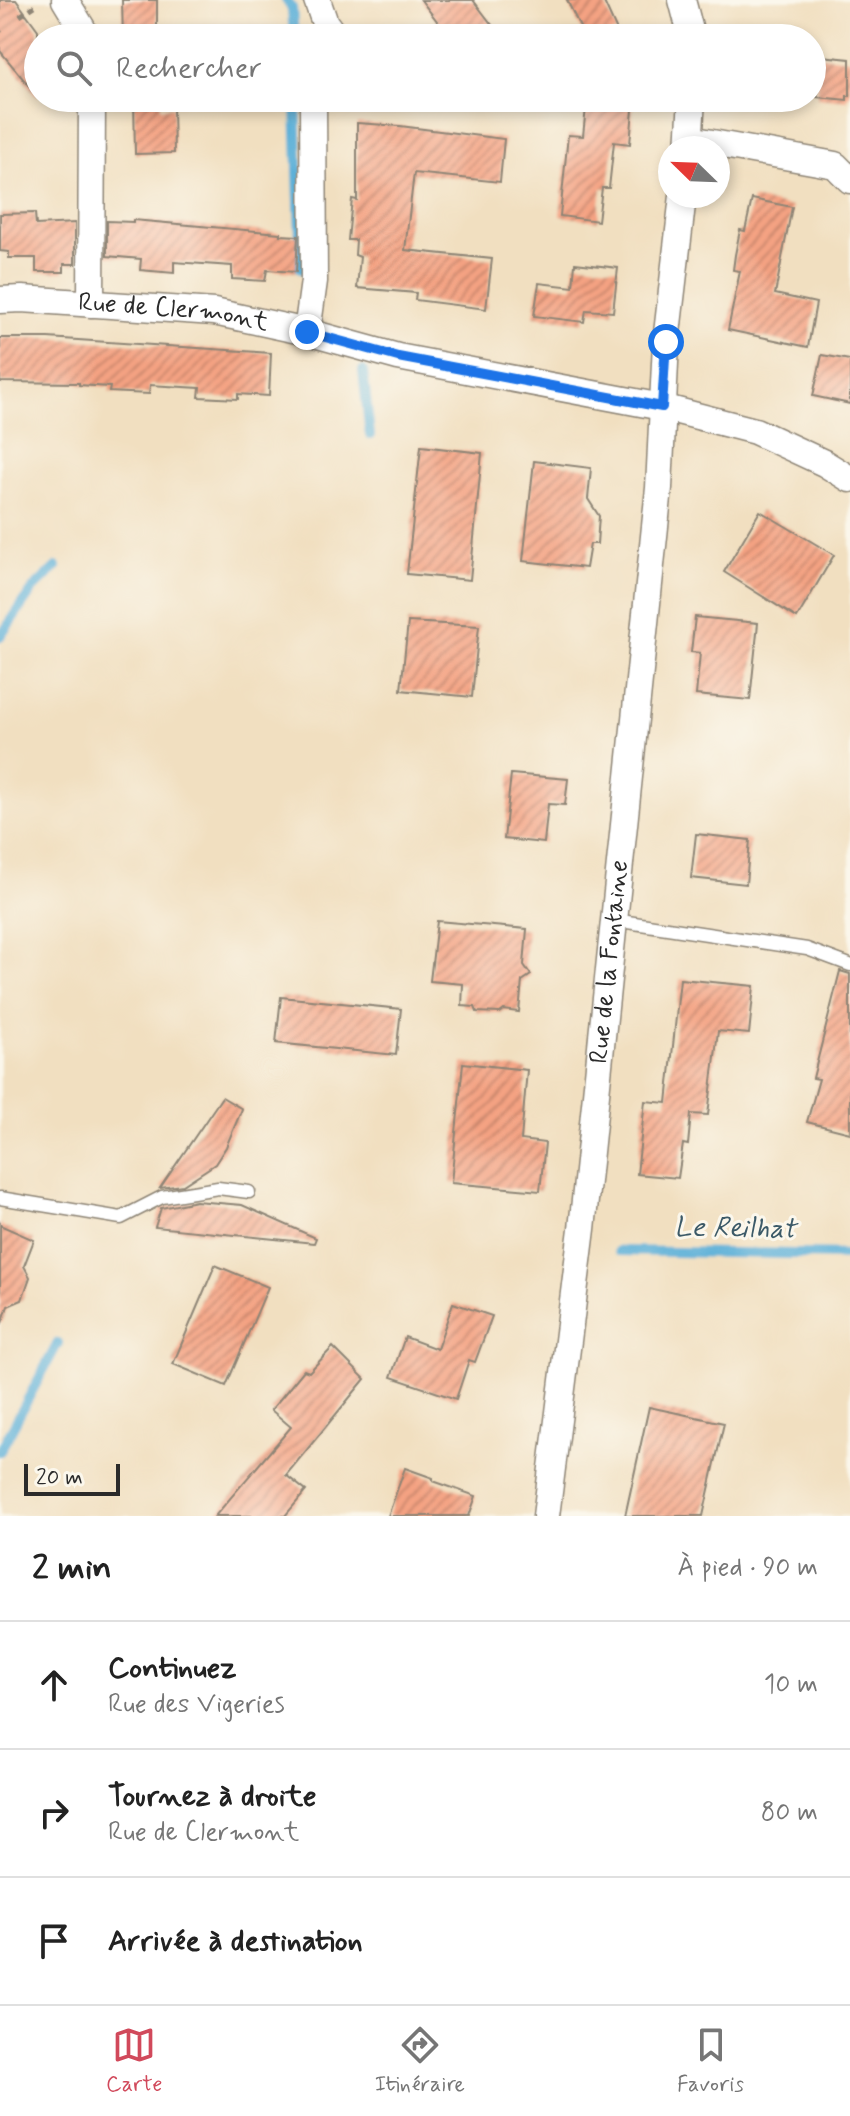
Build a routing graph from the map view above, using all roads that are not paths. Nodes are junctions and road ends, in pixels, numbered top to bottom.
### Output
1 (65, 0) edge
2 (317, 0) edge
3 (682, 0) edge
4 (80, 24) edge
5 (326, 24) edge
6 (688, 24) edge
7 (92, 112) edge
8 (313, 112) edge
9 (691, 112) edge
10 (689, 136) edge
11 (730, 149) edge
12 (850, 180) edge
13 (682, 208) edge
14 (0, 300) edge
15 (91, 304) junction
16 (307, 332) junction
17 (662, 407) junction
18 (850, 479) edge
19 (613, 920) junction
20 (850, 965) edge
21 (249, 1192) dead end
22 (0, 1198) edge
23 (546, 1516) edge

1 - 4 street
2 - 5 street
3 - 6 street
7 - 15 street
8 - 16 street
9 - 10 street
11 - 12 street
13 - 17 street, Rue de la Fontaine
14 - 15 street, Rue de Clermont
15 - 16 street, Rue de Clermont
16 - 17 street, Rue de Clermont
17 - 18 street, Rue de Clermont
17 - 19 street, Rue de la Fontaine
19 - 20 lane
19 - 23 street, Rue de la Fontaine
21 - 22 lane

